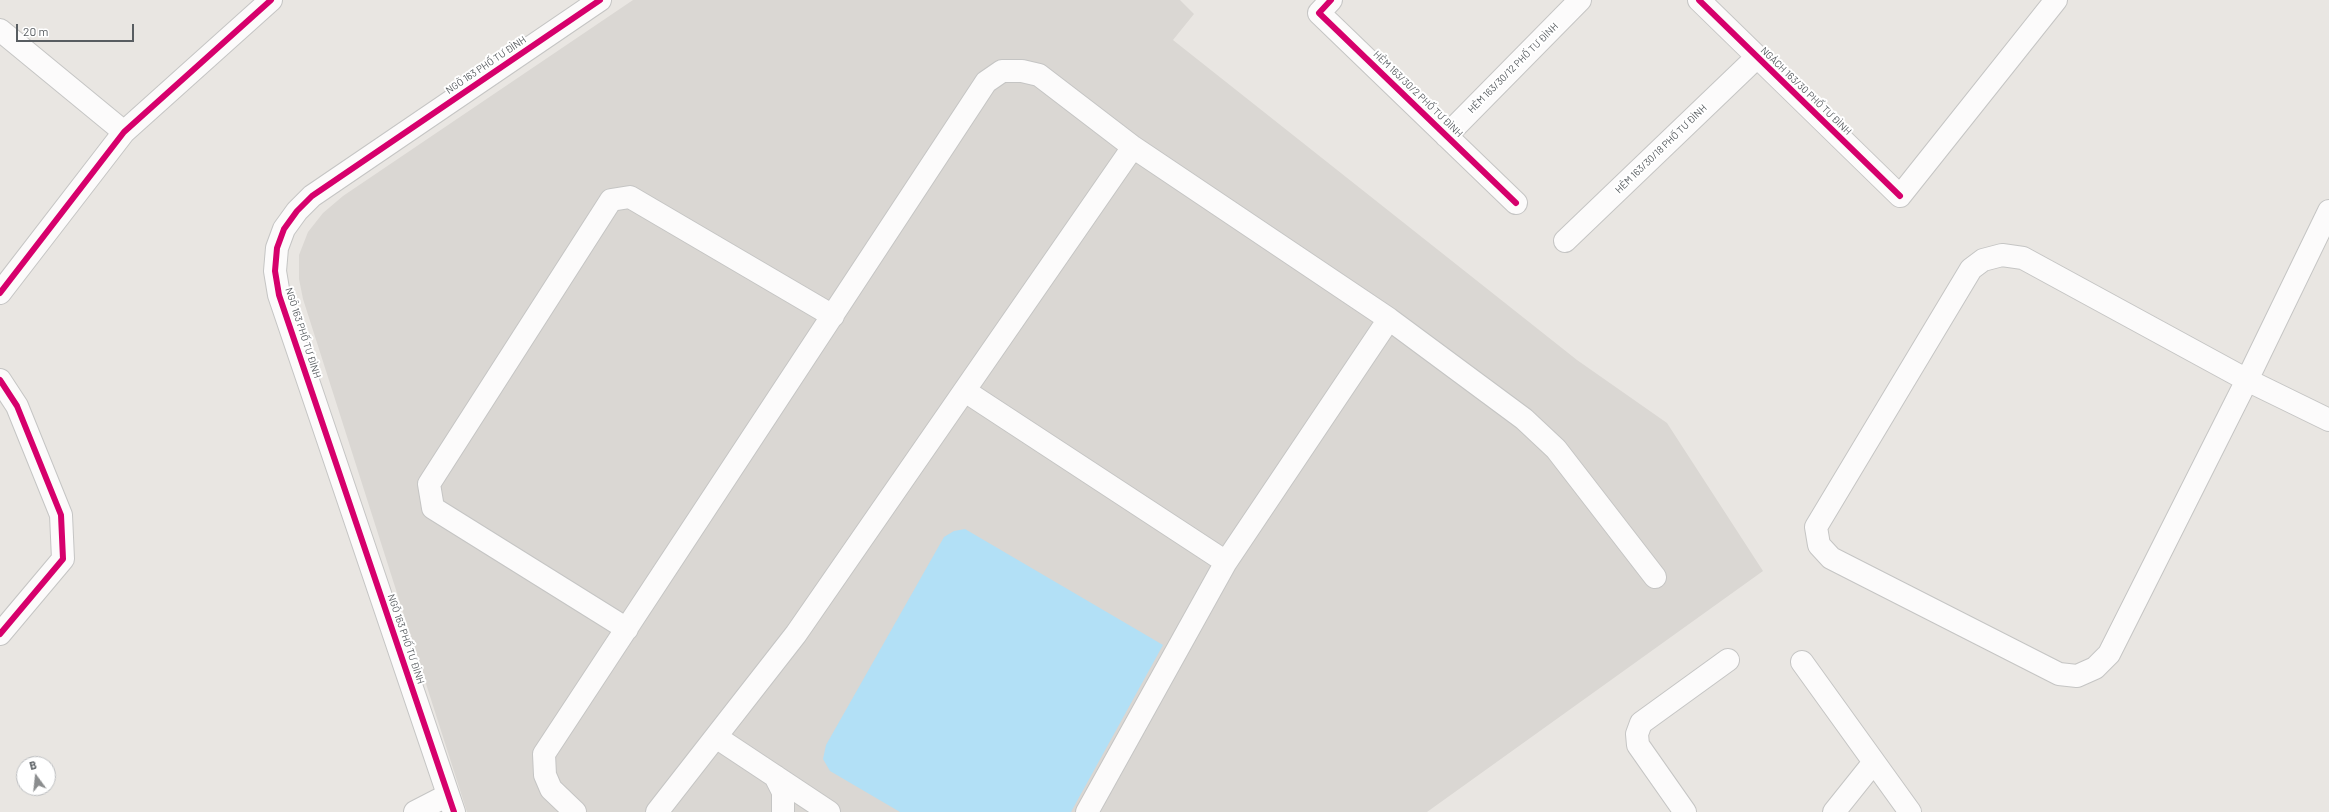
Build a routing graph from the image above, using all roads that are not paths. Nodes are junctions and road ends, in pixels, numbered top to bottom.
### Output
1 (271, 0) edge
2 (577, 0) edge
3 (600, 0) edge
4 (1331, 0) edge
5 (1580, 0) edge
6 (1699, 0) edge
7 (2056, 0) edge
8 (0, 30) edge
9 (549, 35) junction
10 (1757, 56) junction
11 (124, 132) junction
12 (1446, 136) junction
13 (1134, 147) junction
14 (1516, 203) dead end
15 (2329, 211) edge
16 (1565, 241) dead end
17 (0, 293) edge
18 (833, 316) junction
19 (1389, 319) junction
20 (0, 380) edge
21 (2247, 380) junction
22 (965, 391) junction
23 (2329, 420) edge
24 (1226, 562) junction
25 (1655, 577) dead end
26 (627, 629) junction
27 (0, 634) edge
28 (1728, 660) dead end
29 (1802, 662) dead end
30 (716, 737) junction
31 (1874, 762) junction
32 (775, 776) junction
33 (451, 804) edge
34 (415, 812) edge
35 (575, 812) edge
36 (657, 812) edge
37 (783, 812) edge
38 (829, 812) edge
39 (1087, 812) edge
40 (1685, 812) edge
41 (1834, 812) edge
42 (1910, 812) edge

1 - 11 street
2 - 9 street
3 - 9 street, NGÕ 163 PHỐ TƯ ĐÌNH
4 - 12 street, HẺM 163/30/2 PHỐ TƯ ĐÌNH
5 - 12 street, HẺM 163/30/12 PHỐ TƯ ĐÌNH
6 - 10 street, NGÁCH 163/30 PHỐ TƯ ĐÌNH
7 - 10 street, NGÁCH 163/30 PHỐ TƯ ĐÌNH
8 - 11 street
9 - 33 street, NGÕ 163 PHỐ TƯ ĐÌNH
10 - 16 street, HẺM 163/30/18 PHỐ TƯ ĐÌNH
11 - 17 street
12 - 14 street, HẺM 163/30/2 PHỐ TƯ ĐÌNH
13 - 18 street
13 - 19 street
13 - 22 street
15 - 21 street
18 - 26 street
18 - 26 street
19 - 24 street
19 - 25 street
20 - 27 street
21 - 21 street
21 - 23 street
22 - 24 street
22 - 30 street
24 - 39 street
26 - 35 street
28 - 40 street
29 - 31 street
30 - 32 street
30 - 36 street
31 - 41 street
31 - 42 street
32 - 37 street
32 - 38 street
33 - 34 street

